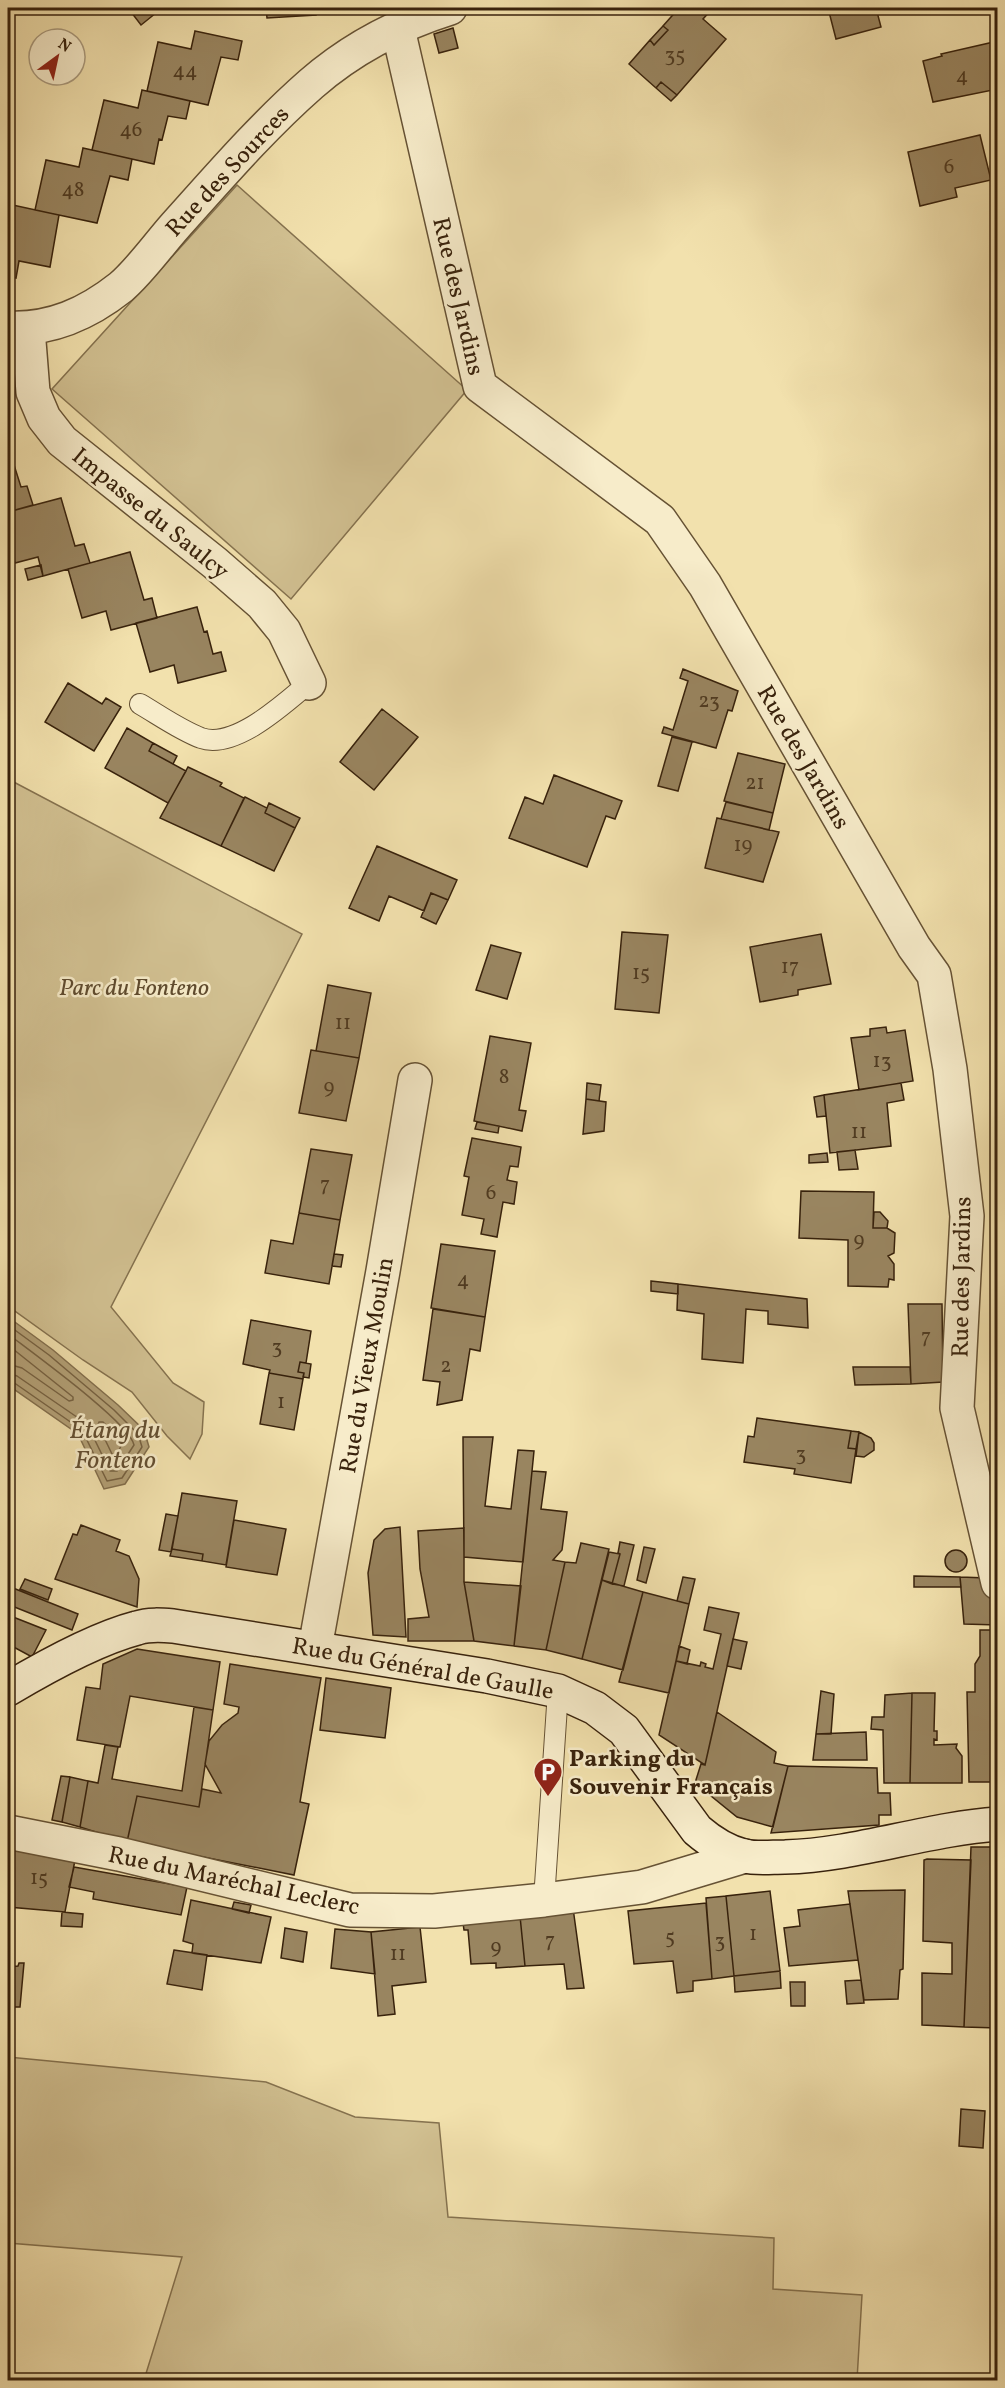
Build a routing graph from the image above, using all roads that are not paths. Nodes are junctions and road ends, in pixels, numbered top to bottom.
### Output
1 (450, 8) edge
2 (398, 29) junction
3 (18, 328) edge
4 (309, 683) joint
5 (140, 704) dead end
6 (415, 1080) dead end
7 (998, 1583) edge
8 (315, 1648) junction
9 (8, 1689) edge
10 (558, 1691) junction
11 (998, 1824) edge
12 (8, 1832) edge
13 (745, 1856) junction
14 (544, 1900) junction

1 - 2 street, Rue des Sources
2 - 3 street, Rue des Sources
2 - 7 street, Rue des Jardins
3 - 4 street, Impasse du Saulcy
4 - 5 lane
6 - 8 street, Rue du Vieux Moulin
8 - 9 street, Rue du Général de Gaulle
8 - 10 street, Rue du Général de Gaulle
10 - 13 street, Rue du Général de Gaulle
10 - 14 lane
11 - 13 street, Rue du Général de Gaulle
12 - 14 street, Rue du Maréchal Leclerc
13 - 14 street, Rue du Maréchal Leclerc

